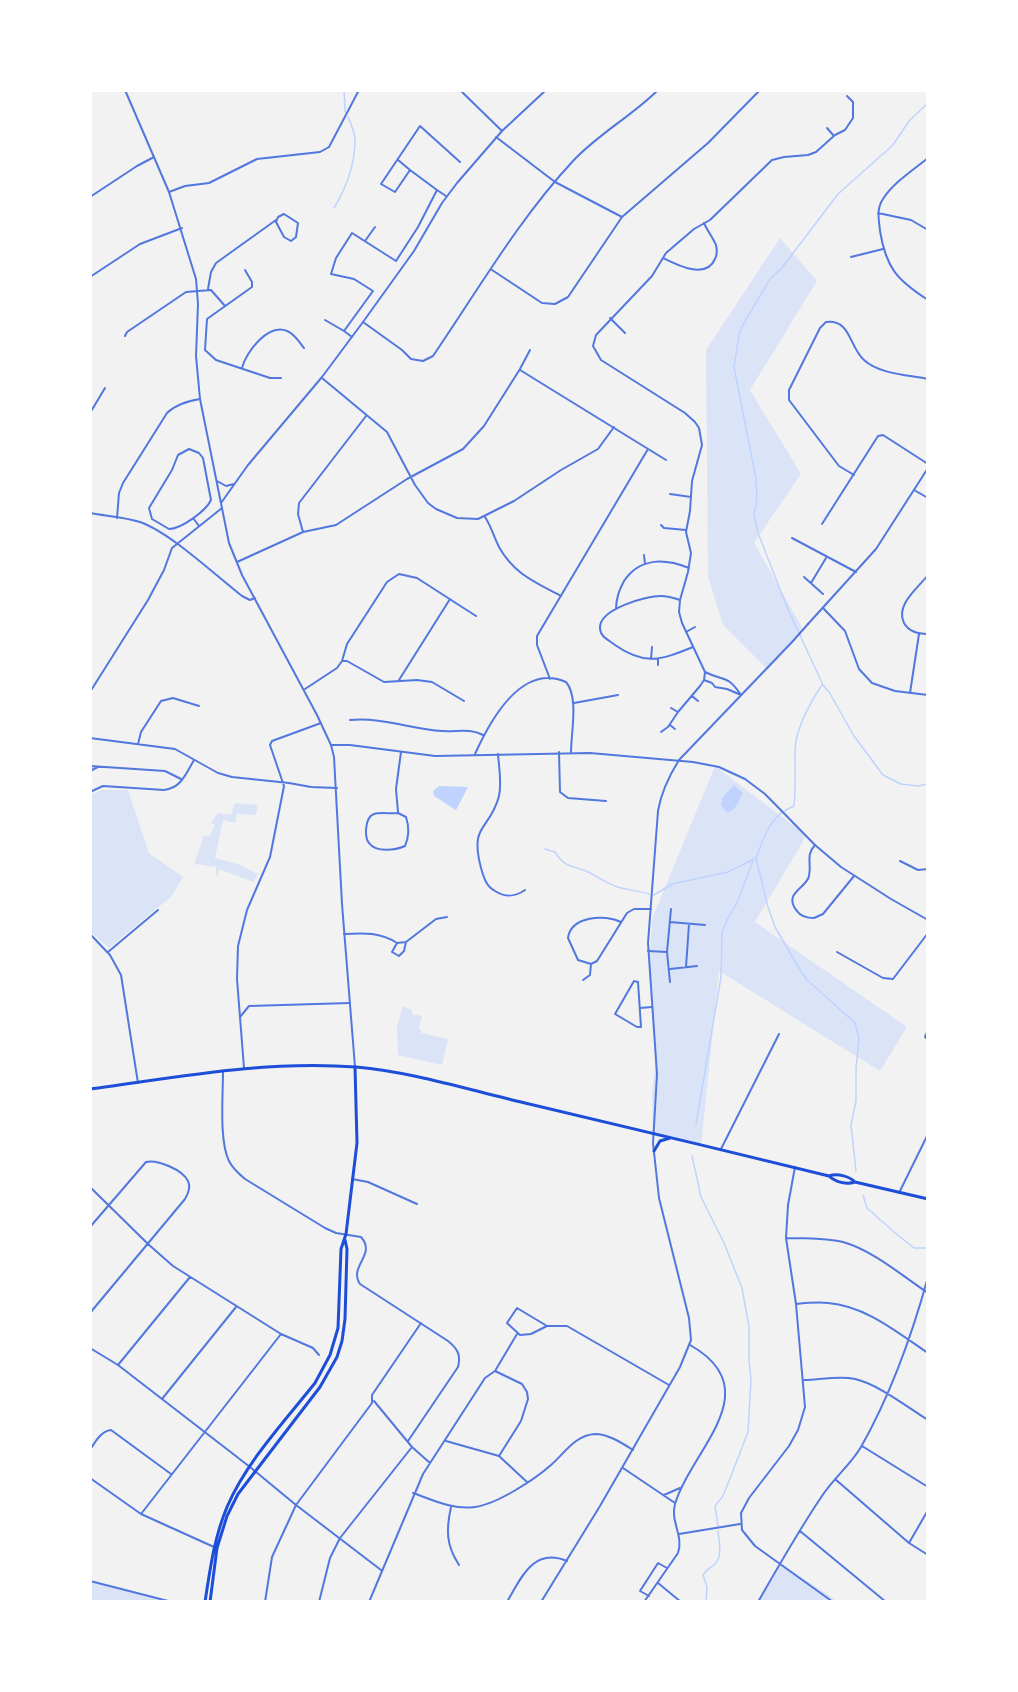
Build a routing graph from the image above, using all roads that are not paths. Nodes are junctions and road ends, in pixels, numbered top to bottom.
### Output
1 (124, 90) edge
2 (359, 90) edge
3 (460, 90) edge
4 (546, 90) edge
5 (658, 90) edge
6 (760, 90) edge
7 (847, 96) dead end
8 (827, 128) dead end
9 (502, 131) junction
10 (834, 136) junction
11 (496, 137) junction
12 (154, 157) junction
13 (928, 158) edge
14 (398, 160) junction
15 (460, 162) dead end
16 (410, 170) junction
17 (555, 182) junction
18 (437, 190) junction
19 (169, 192) junction
20 (446, 196) junction
21 (90, 197) edge
22 (878, 213) junction
23 (622, 217) junction
24 (276, 220) junction
25 (704, 223) junction
26 (375, 227) dead end
27 (182, 228) junction
28 (928, 230) edge
29 (365, 241) junction
30 (883, 249) junction
31 (851, 257) dead end
32 (663, 258) junction
33 (396, 261) junction
34 (404, 266) junction
35 (245, 270) dead end
36 (491, 270) junction
37 (90, 277) edge
38 (207, 289) junction
39 (198, 290) junction
40 (928, 300) edge
41 (225, 306) junction
42 (610, 318) junction
43 (325, 320) dead end
44 (363, 322) junction
45 (344, 331) junction
46 (625, 333) dead end
47 (125, 336) dead end
48 (352, 337) junction
49 (304, 348) dead end
50 (530, 350) dead end
51 (242, 368) junction
52 (520, 369) junction
53 (322, 377) junction
54 (281, 378) dead end
55 (928, 379) edge
56 (105, 388) dead end
57 (200, 399) junction
58 (90, 413) edge
59 (366, 416) junction
60 (614, 428) junction
61 (648, 449) junction
62 (666, 460) dead end
63 (928, 466) edge
64 (854, 475) junction
65 (411, 477) junction
66 (216, 481) junction
67 (234, 484) junction
68 (914, 490) junction
69 (670, 495) dead end
70 (691, 497) junction
71 (928, 498) edge
72 (221, 503) junction
73 (222, 508) junction
74 (90, 513) edge
75 (484, 517) junction
76 (117, 518) junction
77 (193, 518) junction
78 (822, 524) dead end
79 (661, 525) dead end
80 (199, 526) junction
81 (686, 530) junction
82 (303, 532) junction
83 (792, 538) dead end
84 (177, 545) junction
85 (644, 555) dead end
86 (826, 558) junction
87 (236, 562) junction
88 (645, 564) junction
89 (689, 568) junction
90 (856, 572) junction
91 (928, 575) edge
92 (804, 577) dead end
93 (811, 583) junction
94 (823, 594) dead end
95 (561, 596) junction
96 (255, 598) junction
97 (450, 598) junction
98 (680, 600) junction
99 (823, 608) junction
100 (616, 609) junction
101 (476, 616) dead end
102 (695, 627) dead end
103 (686, 632) junction
104 (919, 634) junction
105 (928, 634) edge
106 (652, 647) dead end
107 (693, 647) junction
108 (651, 659) junction
109 (658, 659) junction
110 (342, 661) junction
111 (658, 665) dead end
112 (705, 672) junction
113 (717, 676) junction
114 (549, 679) junction
115 (704, 680) junction
116 (399, 682) junction
117 (712, 683) junction
118 (304, 689) junction
119 (90, 692) edge
120 (910, 693) junction
121 (618, 695) dead end
122 (741, 695) junction
123 (928, 695) edge
124 (692, 696) junction
125 (464, 701) dead end
126 (698, 701) dead end
127 (574, 703) junction
128 (200, 706) dead end
129 (671, 708) dead end
130 (678, 712) junction
131 (350, 720) dead end
132 (321, 723) junction
133 (670, 725) junction
134 (675, 729) dead end
135 (661, 732) dead end
136 (483, 735) junction
137 (90, 738) edge
138 (138, 744) junction
139 (331, 746) junction
140 (401, 752) junction
141 (559, 752) junction
142 (571, 752) junction
143 (498, 754) junction
144 (475, 755) junction
145 (194, 760) junction
146 (679, 760) junction
147 (90, 766) edge
148 (99, 767) junction
149 (90, 771) edge
150 (182, 780) junction
151 (282, 782) junction
152 (337, 788) junction
153 (90, 792) edge
154 (606, 801) dead end
155 (398, 813) junction
156 (815, 845) junction
157 (900, 861) dead end
158 (928, 869) edge
159 (854, 876) junction
160 (525, 890) dead end
161 (651, 909) junction
162 (670, 909) dead end
163 (158, 910) dead end
164 (447, 916) dead end
165 (928, 920) edge
166 (621, 922) junction
167 (670, 922) junction
168 (689, 924) junction
169 (705, 925) dead end
170 (928, 933) edge
171 (90, 934) edge
172 (344, 934) junction
173 (406, 942) junction
174 (396, 943) junction
175 (648, 951) junction
176 (108, 952) junction
177 (667, 952) junction
178 (837, 952) dead end
179 (591, 964) junction
180 (697, 966) dead end
181 (686, 967) junction
182 (669, 969) junction
183 (583, 980) dead end
184 (670, 982) dead end
185 (350, 1003) junction
186 (652, 1007) junction
187 (640, 1008) junction
188 (240, 1017) junction
189 (928, 1030) edge
190 (779, 1034) dead end
191 (928, 1040) edge
192 (355, 1067) junction
193 (244, 1068) junction
194 (223, 1071) junction
195 (138, 1083) junction
196 (90, 1089) edge
197 (654, 1133) junction
198 (928, 1134) edge
199 (674, 1138) junction
200 (721, 1149) junction
201 (654, 1151) junction
202 (795, 1167) junction
203 (352, 1179) junction
204 (90, 1187) edge
205 (899, 1193) junction
206 (928, 1199) edge
207 (417, 1204) dead end
208 (109, 1205) junction
209 (90, 1227) edge
210 (346, 1234) junction
211 (786, 1238) junction
212 (345, 1240) junction
213 (148, 1244) junction
214 (190, 1277) junction
215 (928, 1277) edge
216 (924, 1290) junction
217 (928, 1293) edge
218 (796, 1304) junction
219 (236, 1307) junction
220 (90, 1313) edge
221 (421, 1323) junction
222 (547, 1326) junction
223 (281, 1334) junction
224 (517, 1334) junction
225 (909, 1341) junction
226 (690, 1345) junction
227 (90, 1348) edge
228 (928, 1353) edge
229 (319, 1355) dead end
230 (118, 1365) junction
231 (495, 1371) junction
232 (804, 1380) junction
233 (669, 1385) junction
234 (887, 1394) junction
235 (162, 1398) junction
236 (374, 1401) junction
237 (928, 1420) edge
238 (206, 1432) junction
239 (445, 1441) junction
240 (408, 1442) junction
241 (862, 1446) junction
242 (412, 1447) junction
243 (90, 1450) edge
244 (633, 1450) junction
245 (499, 1456) junction
246 (430, 1463) junction
247 (250, 1467) junction
248 (622, 1468) junction
249 (255, 1470) junction
250 (172, 1475) junction
251 (90, 1478) edge
252 (834, 1479) junction
253 (527, 1482) junction
254 (928, 1487) edge
255 (680, 1488) junction
256 (413, 1493) junction
257 (664, 1496) junction
258 (675, 1503) junction
259 (296, 1505) junction
260 (452, 1507) junction
261 (928, 1510) edge
262 (141, 1514) junction
263 (740, 1524) junction
264 (799, 1531) junction
265 (679, 1534) junction
266 (340, 1538) junction
267 (909, 1543) junction
268 (214, 1547) junction
269 (928, 1555) edge
270 (567, 1561) junction
271 (780, 1563) junction
272 (459, 1565) dead end
273 (668, 1569) junction
274 (381, 1570) junction
275 (90, 1581) edge
276 (658, 1583) junction
277 (649, 1596) junction
278 (172, 1602) edge
279 (205, 1602) edge
280 (210, 1602) edge
281 (265, 1602) edge
282 (319, 1602) edge
283 (369, 1602) edge
284 (507, 1602) edge
285 (541, 1602) edge
286 (644, 1602) edge
287 (681, 1602) edge
288 (758, 1602) edge
289 (833, 1602) edge
290 (886, 1602) edge

1 - 12 street
2 - 19 street
3 - 9 street
4 - 9 street
5 - 17 street
6 - 23 street
7 - 10 street
8 - 10 street
9 - 11 street
10 - 25 street
11 - 17 street
11 - 20 street
12 - 19 street
12 - 21 street
13 - 22 street
14 - 15 street
14 - 16 street
14 - 16 street
16 - 18 street
17 - 23 street
17 - 36 street
18 - 20 street
18 - 33 street
19 - 27 street
20 - 34 street
22 - 28 street
22 - 30 street
23 - 36 street
24 - 24 street
24 - 38 street
25 - 32 street
25 - 32 street
26 - 29 street
27 - 37 street
27 - 39 street
29 - 33 street
29 - 45 street
30 - 31 street
30 - 40 street
32 - 42 street
33 - 34 street
34 - 44 street
35 - 41 street
36 - 44 street
38 - 39 street
38 - 41 street
39 - 47 street
39 - 57 street
41 - 51 street
42 - 46 street
42 - 70 street
43 - 45 street
44 - 48 street
45 - 48 street
48 - 53 street
49 - 51 street
50 - 52 street
51 - 54 street
52 - 60 street
52 - 65 street
53 - 59 street
53 - 67 street
55 - 64 street
56 - 58 street
57 - 66 street
57 - 76 street
59 - 65 street
59 - 82 street
60 - 61 street
60 - 75 street
61 - 62 street
61 - 95 street
63 - 64 street
63 - 68 street
64 - 78 street
65 - 75 street
65 - 82 street
66 - 67 street
66 - 72 street
67 - 72 street
68 - 71 street
68 - 90 street
69 - 70 street
70 - 81 street
72 - 73 street
73 - 80 street
73 - 87 street
74 - 76 street
75 - 95 street
76 - 84 street
77 - 77 street
77 - 80 street
79 - 81 street
80 - 84 street
81 - 89 street
82 - 87 street
83 - 86 street
84 - 96 street
84 - 119 street
85 - 88 street
86 - 90 street
86 - 93 street
87 - 96 street
88 - 89 street
88 - 100 street
89 - 98 street
90 - 99 street
91 - 104 street
92 - 93 street
93 - 94 street
95 - 114 street
96 - 118 street
97 - 101 street
97 - 110 street
97 - 116 street
98 - 100 street
98 - 103 street
99 - 120 street
99 - 122 street
100 - 108 street
102 - 103 street
103 - 107 street
104 - 105 street
104 - 120 street
106 - 108 street
107 - 109 street
107 - 112 street
108 - 109 street
109 - 111 street
110 - 116 street
110 - 118 street
112 - 113 street
112 - 115 street
113 - 117 street
113 - 122 street
114 - 127 street
114 - 136 street
115 - 117 street
115 - 124 street
116 - 125 street
117 - 122 street
118 - 132 street
120 - 123 street
121 - 127 street
122 - 146 street
124 - 126 street
124 - 130 street
127 - 142 street
128 - 138 street
129 - 130 street
130 - 133 street
131 - 136 street
132 - 139 street
132 - 151 street
133 - 134 street
133 - 135 street
136 - 144 street
137 - 138 street
138 - 145 street
139 - 140 street
139 - 152 street
140 - 144 street
140 - 155 street
141 - 142 street
141 - 143 street
141 - 154 street
142 - 146 street
143 - 144 street
143 - 160 street
145 - 150 street
145 - 151 street
146 - 156 street
146 - 161 street
147 - 148 street
148 - 149 street
148 - 150 street
150 - 153 street
151 - 152 street
151 - 188 street
152 - 172 street
155 - 155 street
156 - 159 street
156 - 159 street
157 - 158 street
159 - 165 street
161 - 166 street
161 - 175 street
162 - 167 street
163 - 176 street
164 - 173 street
166 - 179 street
166 - 179 street
167 - 168 street
167 - 177 street
168 - 169 street
168 - 181 street
170 - 178 street
171 - 176 street
172 - 174 street
172 - 185 street
173 - 174 street
173 - 174 street
175 - 177 street
175 - 186 street
176 - 195 street
177 - 182 street
179 - 183 street
180 - 181 street
181 - 182 street
182 - 184 street
185 - 188 street
185 - 192 street
186 - 187 street
186 - 197 street
187 - 187 street
188 - 193 street
189 - 191 street
190 - 200 street
192 - 193 main road
192 - 197 main road
192 - 203 main road
193 - 194 main road
194 - 195 main road
194 - 210 street
195 - 196 main road
197 - 199 main road
197 - 201 street
198 - 205 street
199 - 200 main road
199 - 201 main road
200 - 202 main road
201 - 226 street
202 - 205 main road
202 - 211 street
203 - 207 street
203 - 210 main road
204 - 208 street
205 - 206 main road
208 - 209 street
208 - 213 street
208 - 213 street
210 - 212 main road
210 - 221 street
211 - 216 street
211 - 218 street
212 - 247 main road
212 - 249 main road
213 - 214 street
213 - 220 street
214 - 219 street
214 - 230 street
215 - 216 street
216 - 217 street
216 - 225 street
218 - 225 street
218 - 232 street
219 - 223 street
219 - 235 street
221 - 236 street
221 - 240 street
222 - 224 street
222 - 224 street
222 - 233 street
223 - 229 street
223 - 238 street
224 - 231 street
225 - 228 street
225 - 234 street
226 - 233 street
226 - 255 street
227 - 230 street
230 - 235 street
231 - 239 street
231 - 245 street
232 - 234 street
232 - 263 street
233 - 244 street
234 - 237 street
234 - 241 street
235 - 238 street
236 - 240 street
236 - 259 street
238 - 247 street
238 - 250 street
239 - 245 street
239 - 246 street
240 - 242 street
241 - 252 street
241 - 254 street
242 - 246 street
242 - 266 street
243 - 250 street
244 - 248 street
244 - 253 street
245 - 253 street
246 - 256 street
247 - 249 street
247 - 268 main road
248 - 257 street
248 - 270 street
249 - 259 street
249 - 280 main road
250 - 262 street
251 - 262 street
252 - 264 street
252 - 267 street
253 - 260 street
255 - 257 street
255 - 258 street
256 - 260 street
256 - 274 street
257 - 258 street
258 - 265 street
259 - 266 street
259 - 281 street
260 - 272 street
261 - 267 street
262 - 268 street
263 - 265 street
263 - 271 street
264 - 271 street
264 - 290 street
265 - 273 street
266 - 274 street
266 - 282 street
267 - 269 street
268 - 279 main road
270 - 284 street
270 - 285 street
271 - 288 street
271 - 289 street
273 - 276 street
273 - 277 street
274 - 283 street
275 - 278 street
276 - 277 street
276 - 287 street
277 - 286 street

